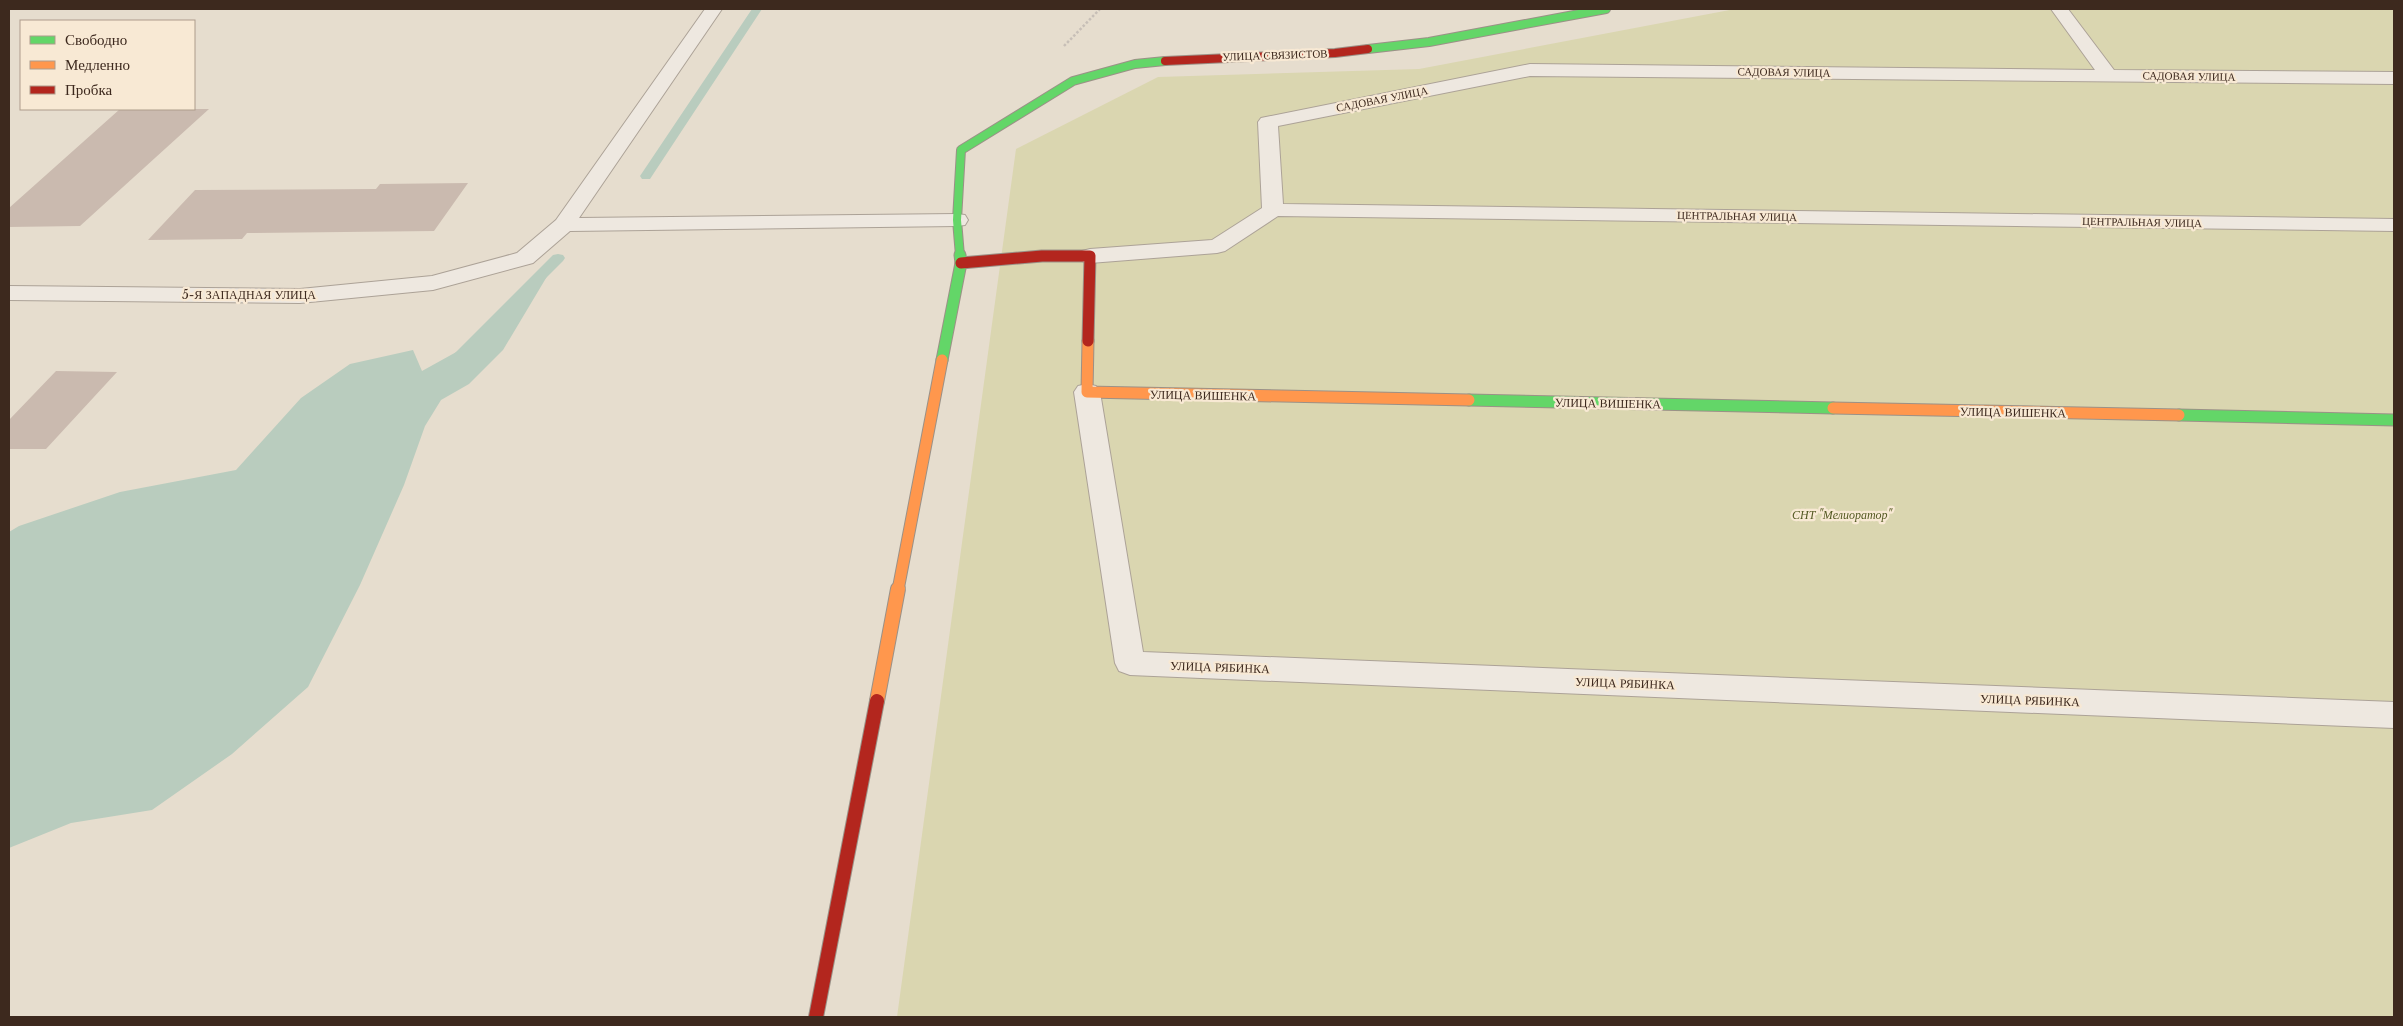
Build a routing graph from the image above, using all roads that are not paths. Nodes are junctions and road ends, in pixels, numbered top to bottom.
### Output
1 (713, 9) edge
2 (1606, 9) edge
3 (2059, 9) edge
4 (2108, 75) junction
5 (2394, 78) edge
6 (1273, 210) junction
7 (957, 220) junction
8 (564, 225) junction
9 (2394, 225) edge
10 (1090, 256) junction
11 (961, 263) junction
12 (9, 292) edge
13 (1087, 392) junction
14 (2394, 420) edge
15 (2394, 715) edge
16 (816, 1017) edge

1 - 8 street, 5-Я ЗАПАДНАЯ УЛИЦА
2 - 7 street, УЛИЦА СВЯЗИСТОВ
3 - 4 street
4 - 5 street, САДОВАЯ УЛИЦА
4 - 6 street, САДОВАЯ УЛИЦА
6 - 9 street, ЦЕНТРАЛЬНАЯ УЛИЦА
6 - 10 street
7 - 8 street
7 - 11 street
8 - 12 street, 5-Я ЗАПАДНАЯ УЛИЦА
10 - 11 street
10 - 13 street
11 - 16 street
13 - 14 street, УЛИЦА ВИШЕНКА
13 - 15 street, УЛИЦА РЯБИНКА

